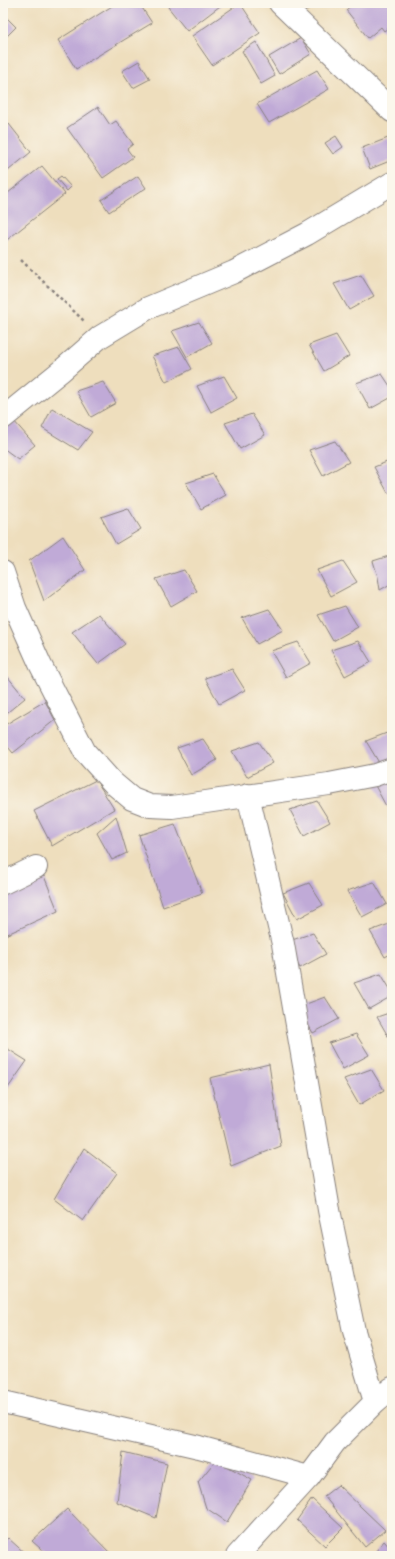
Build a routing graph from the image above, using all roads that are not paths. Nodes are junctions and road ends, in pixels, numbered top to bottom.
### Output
1 (280, 3) edge
2 (392, 111) edge
3 (392, 183) edge
4 (3, 418) edge
5 (3, 572) edge
6 (392, 769) edge
7 (248, 795) junction
8 (36, 867) dead end
9 (3, 883) edge
10 (392, 1388) edge
11 (3, 1402) edge
12 (375, 1402) junction
13 (309, 1477) junction
14 (237, 1556) edge

1 - 2 street
3 - 4 street
5 - 7 street
6 - 7 street
7 - 12 street
8 - 9 street
10 - 12 street
11 - 13 street
12 - 13 street
13 - 14 street

